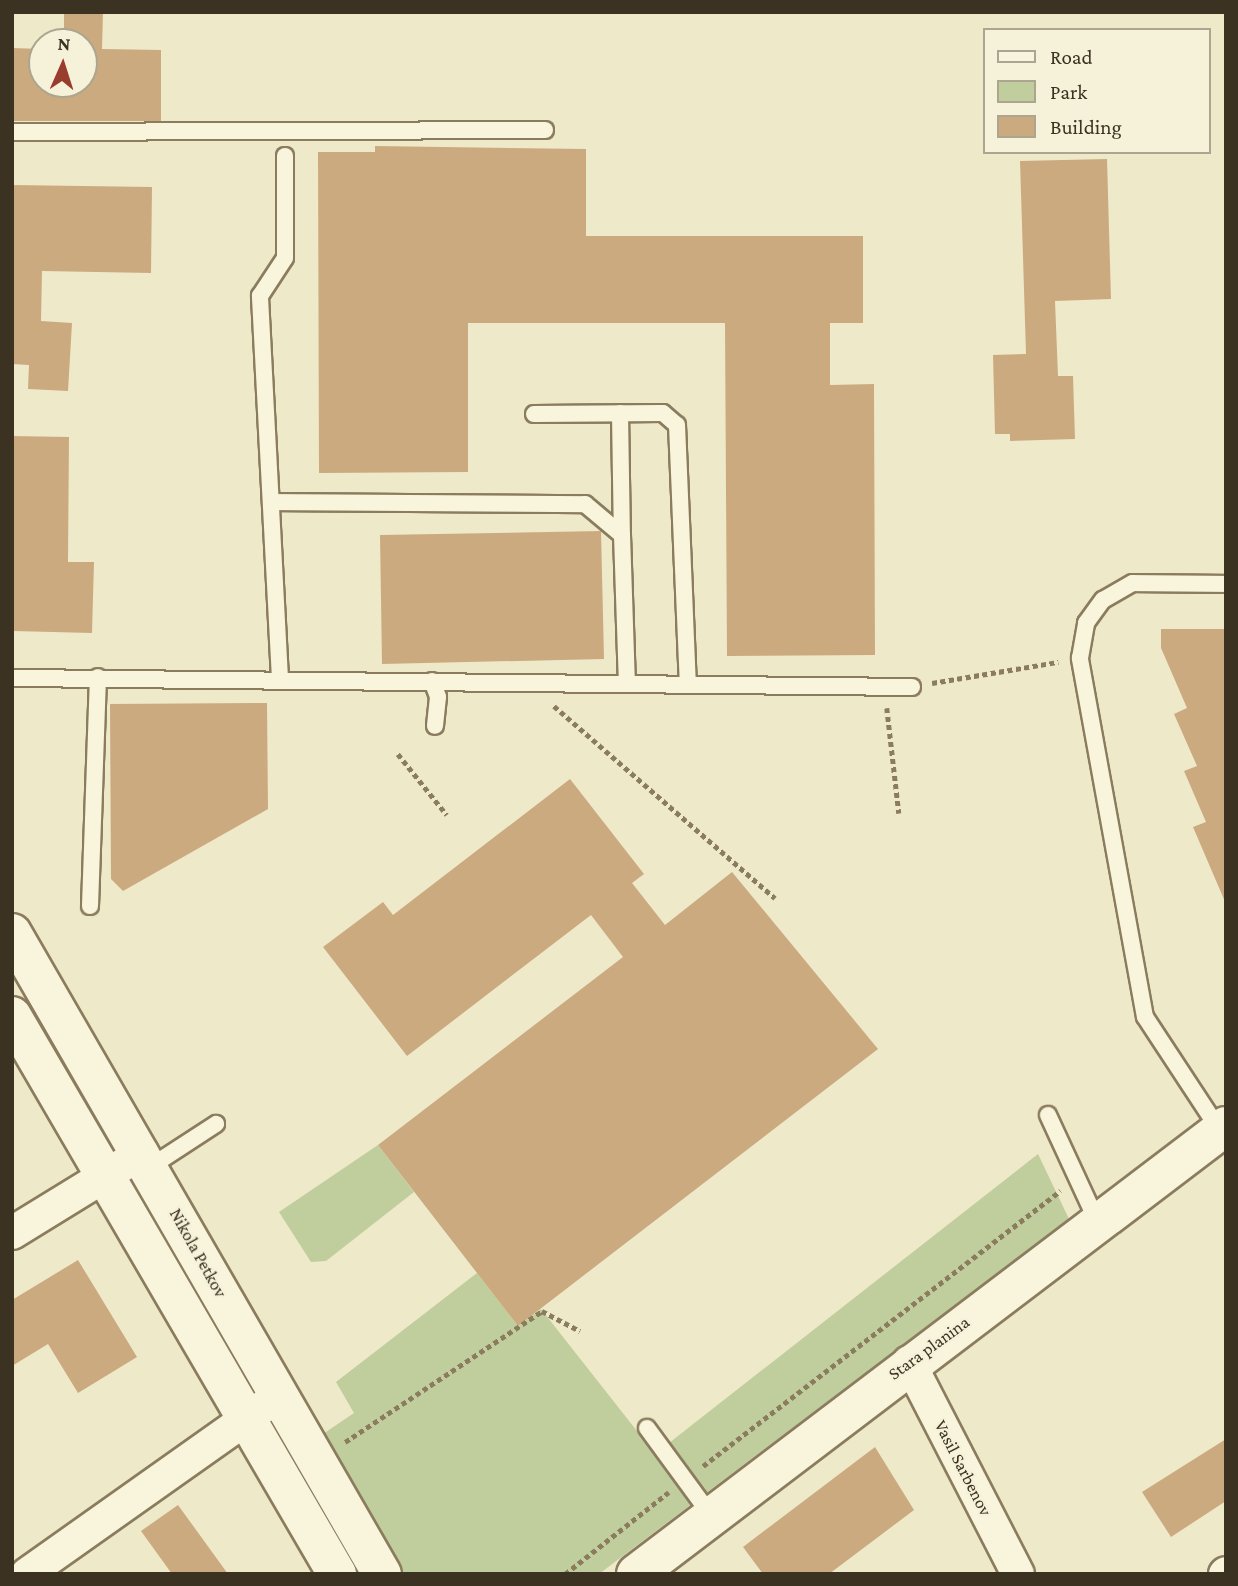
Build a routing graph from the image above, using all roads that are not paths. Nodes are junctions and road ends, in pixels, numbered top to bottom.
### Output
1 (545, 131) dead end
2 (12, 132) edge
3 (285, 156) dead end
4 (620, 413) junction
5 (534, 414) dead end
6 (271, 502) junction
7 (622, 534) junction
8 (1226, 583) edge
9 (98, 677) junction
10 (12, 678) edge
11 (280, 679) junction
12 (432, 681) junction
13 (627, 683) junction
14 (688, 684) junction
15 (912, 687) road end
16 (435, 726) dead end
17 (90, 906) dead end
18 (12, 933) edge
19 (12, 1016) edge
20 (1048, 1115) dead end
21 (216, 1124) dead end
22 (1223, 1129) edge
23 (146, 1160) junction
24 (103, 1174) junction
25 (1099, 1225) junction
26 (12, 1233) edge
27 (909, 1363) junction
28 (279, 1396) junction
29 (243, 1420) junction
30 (647, 1428) dead end
31 (710, 1514) junction
32 (27, 1574) edge
33 (337, 1574) edge
34 (382, 1574) edge
35 (636, 1574) edge
36 (1018, 1574) edge

1 - 2 lane
3 - 6 lane
4 - 5 lane
4 - 7 lane
4 - 14 lane
6 - 7 lane
6 - 11 lane
7 - 13 lane
8 - 22 lane
9 - 10 lane
9 - 11 lane
9 - 17 lane
11 - 12 lane
12 - 13 lane
12 - 16 lane
13 - 14 lane
14 - 15 lane
18 - 23 main road, Nikola Petkov
19 - 24 main road
20 - 25 lane
21 - 23 lane
22 - 25 main road, Stara planina
23 - 24 street
23 - 28 main road, Nikola Petkov
24 - 26 street
24 - 29 main road
25 - 27 main road, Stara planina
27 - 31 main road, Stara planina
27 - 36 street, Vasil Sarbenov
28 - 29 street
28 - 34 main road, Nikola Petkov
29 - 32 street
29 - 33 main road
30 - 31 lane
31 - 35 main road, Stara planina

